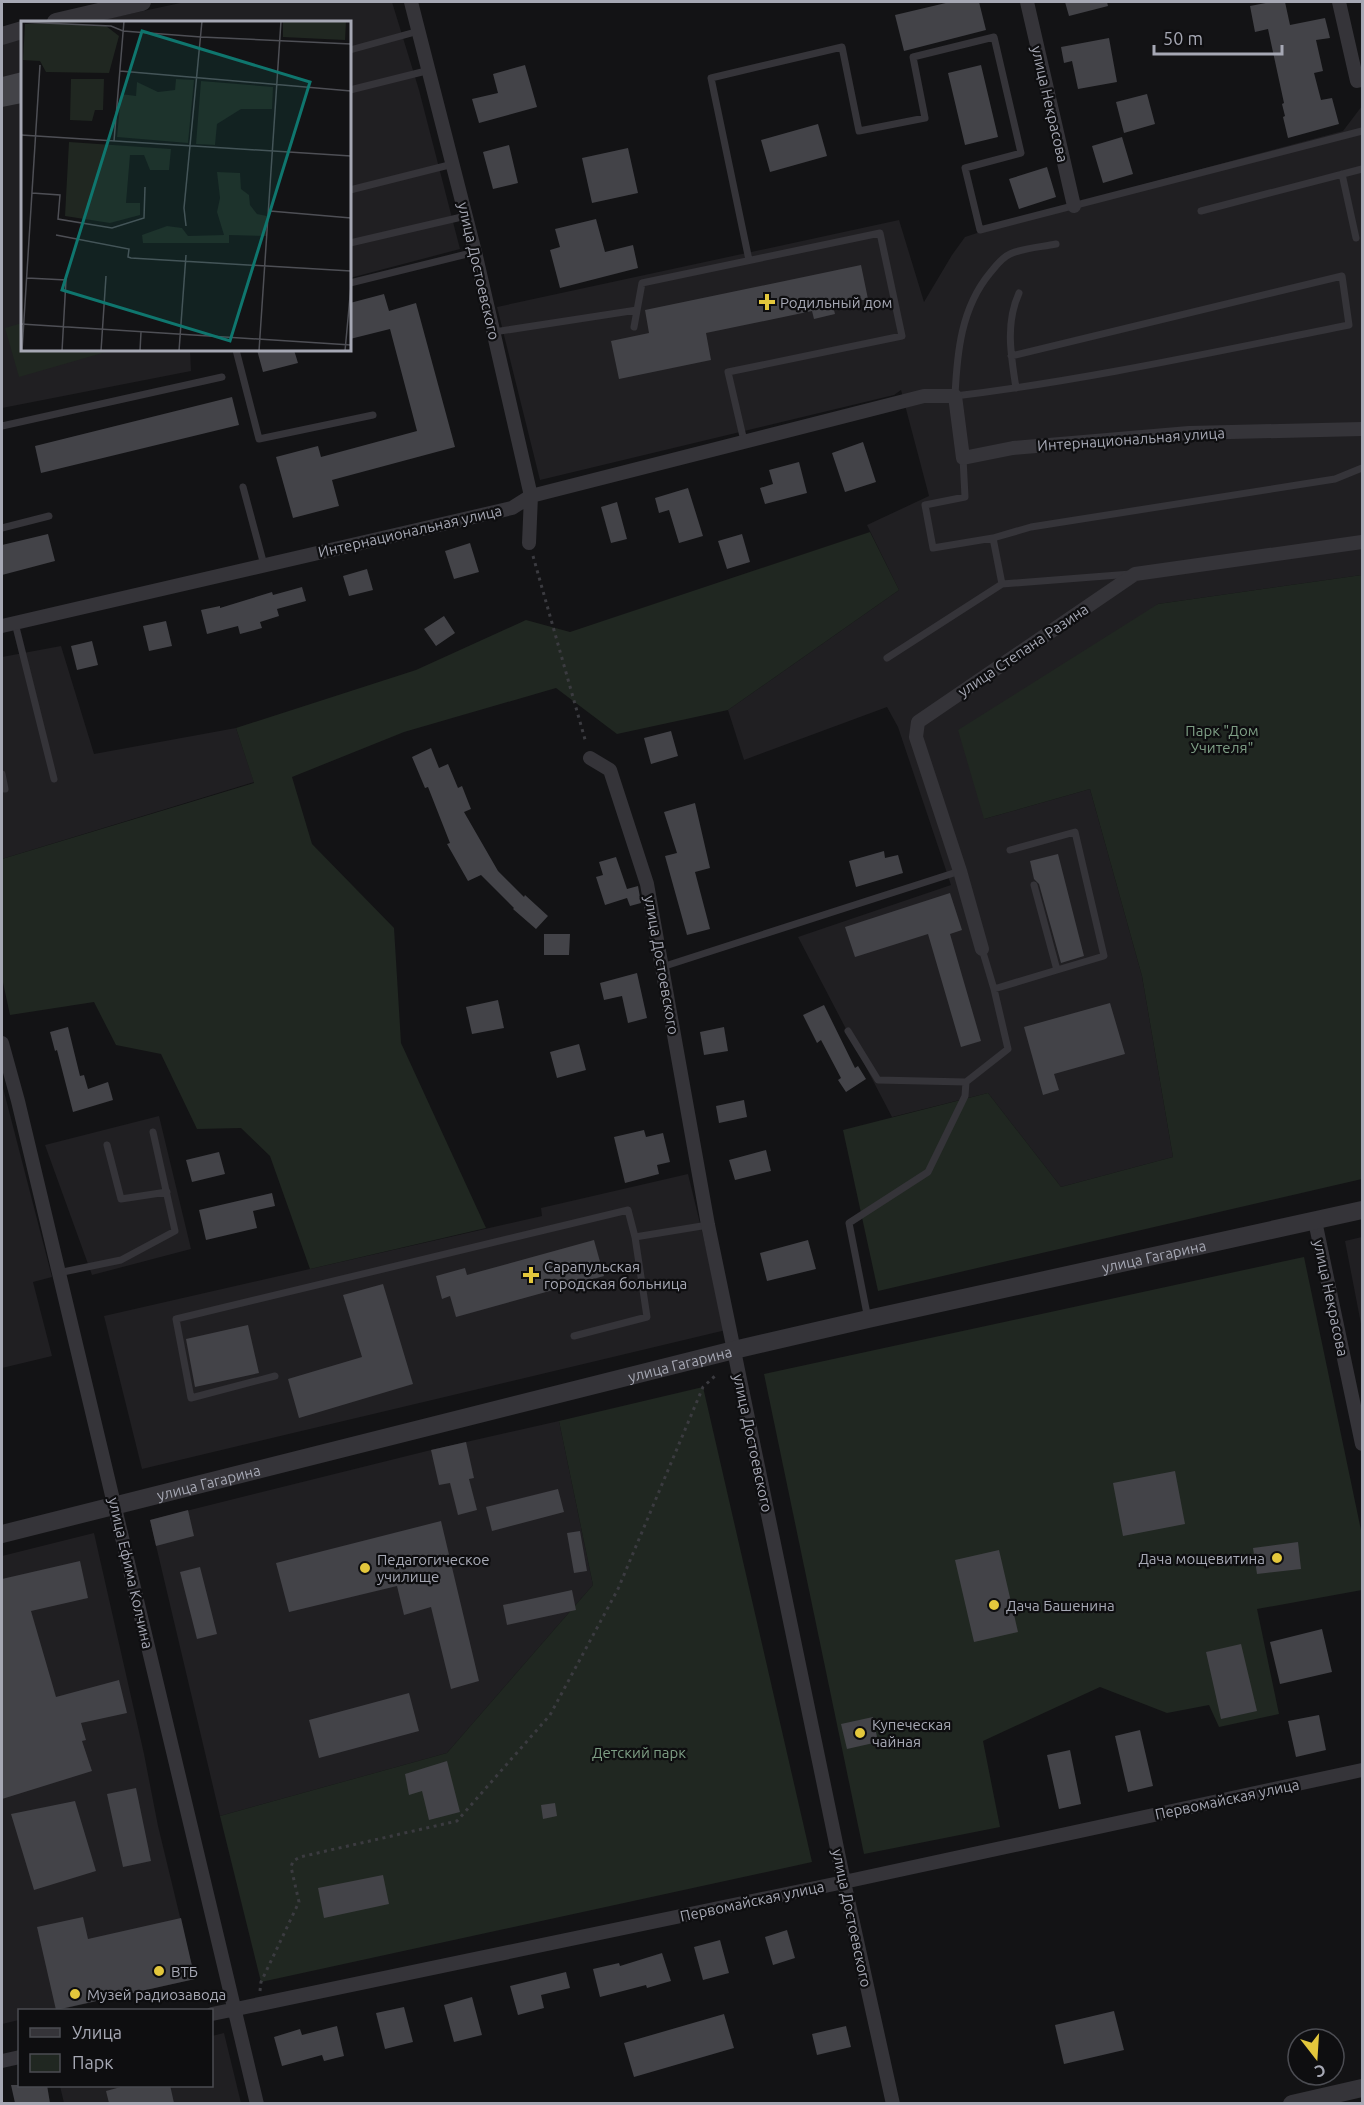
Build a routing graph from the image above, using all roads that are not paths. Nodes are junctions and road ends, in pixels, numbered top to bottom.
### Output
1 (142, 2) edge
2 (411, 2) edge
3 (1027, 2) edge
4 (1339, 2) edge
5 (60, 21) edge
6 (21, 30) edge
7 (419, 31) junction
8 (2, 36) edge
9 (351, 50) edge
10 (430, 70) junction
11 (1362, 80) edge
12 (351, 90) edge
13 (1362, 131) edge
14 (453, 164) junction
15 (1362, 169) edge
16 (1342, 174) junction
17 (351, 190) edge
18 (1074, 206) junction
19 (1201, 211) dead end
20 (466, 216) junction
21 (1356, 238) dead end
22 (351, 243) edge
23 (1056, 244) dead end
24 (475, 252) junction
25 (749, 260) junction
26 (351, 283) edge
27 (1019, 293) dead end
28 (637, 310) junction
29 (634, 327) dead end
30 (494, 332) junction
31 (236, 351) edge
32 (1011, 356) junction
33 (222, 377) dead end
34 (1016, 388) junction
35 (955, 396) junction
36 (374, 415) dead end
37 (2, 426) edge
38 (1362, 429) edge
39 (744, 441) junction
40 (963, 458) junction
41 (1362, 468) edge
42 (243, 487) dead end
43 (531, 496) junction
44 (50, 516) dead end
45 (2, 528) edge
46 (993, 537) junction
47 (1362, 542) edge
48 (529, 543) road end
49 (264, 565) junction
50 (1135, 574) junction
51 (1002, 584) junction
52 (8, 624) edge
53 (887, 658) dead end
54 (590, 758) road end
55 (2, 774) edge
56 (54, 779) dead end
57 (5, 789) dead end
58 (1010, 850) dead end
59 (960, 871) junction
60 (1034, 885) dead end
61 (982, 949) joint
62 (662, 967) junction
63 (1056, 970) junction
64 (994, 989) junction
65 (848, 1031) dead end
66 (2, 1051) edge
67 (966, 1082) junction
68 (153, 1132) dead end
69 (107, 1145) dead end
70 (167, 1192) junction
71 (1362, 1210) edge
72 (1315, 1221) junction
73 (708, 1225) junction
74 (635, 1237) junction
75 (58, 1273) junction
76 (868, 1319) junction
77 (574, 1336) dead end
78 (734, 1350) junction
79 (275, 1376) dead end
80 (1362, 1444) edge
81 (115, 1507) junction
82 (2, 1534) edge
83 (1362, 1770) edge
84 (844, 1882) junction
85 (235, 2009) junction
86 (213, 2014) edge
87 (18, 2057) edge
88 (2, 2061) edge
89 (1362, 2088) edge
90 (257, 2103) edge
91 (893, 2103) edge
92 (1292, 2103) edge

1 - 5 street
2 - 7 street, улица Достоевского
3 - 18 street, улица Некрасова
4 - 11 street
6 - 8 street
7 - 9 lane
7 - 10 street, улица Достоевского
10 - 12 lane
10 - 14 street, улица Достоевского
13 - 18 lane
14 - 17 lane
14 - 20 street, улица Достоевского
15 - 16 lane
16 - 19 lane
16 - 21 lane
18 - 25 lane
20 - 22 lane
20 - 24 street, улица Достоевского
23 - 35 lane
24 - 26 lane
24 - 30 street, улица Достоевского
25 - 28 lane
25 - 39 lane
27 - 32 lane
28 - 29 lane
28 - 30 lane
30 - 43 street, улица Достоевского
31 - 36 lane
32 - 34 lane
32 - 34 lane
33 - 37 lane
34 - 35 lane
35 - 39 street, Интернациональная улица
35 - 40 street
38 - 40 street, Интернациональная улица
39 - 43 street, Интернациональная улица
40 - 46 lane
41 - 46 lane
42 - 49 lane
43 - 48 street, улица Достоевского
43 - 49 street, Интернациональная улица
44 - 45 lane
46 - 51 lane
47 - 50 street, улица Степана Разина
49 - 52 street, Интернациональная улица
50 - 51 lane
50 - 59 street, улица Степана Разина
51 - 53 lane
52 - 56 lane
54 - 62 street, улица Достоевского
55 - 57 lane
58 - 63 lane
59 - 61 street, улица Степана Разина
59 - 62 lane
60 - 63 lane
61 - 64 lane
62 - 73 street, улица Достоевского
63 - 64 lane
64 - 67 lane
65 - 67 lane
66 - 75 street, улица Ефима Колчина
67 - 76 lane
68 - 70 lane
69 - 70 lane
70 - 75 lane
71 - 72 street, улица Гагарина
72 - 76 street, улица Гагарина
72 - 80 street, улица Некрасова
73 - 74 lane
73 - 78 street, улица Достоевского
74 - 77 lane
74 - 79 lane
75 - 81 street, улица Ефима Колчина
76 - 78 street, улица Гагарина
78 - 81 street, улица Гагарина
78 - 84 street, улица Достоевского
81 - 82 street, улица Гагарина
81 - 85 street, улица Ефима Колчина
83 - 84 street, Первомайская улица
84 - 85 street, Первомайская улица
84 - 91 street, улица Достоевского
85 - 86 street, Первомайская улица
85 - 90 street, улица Ефима Колчина
87 - 88 street
89 - 92 street

